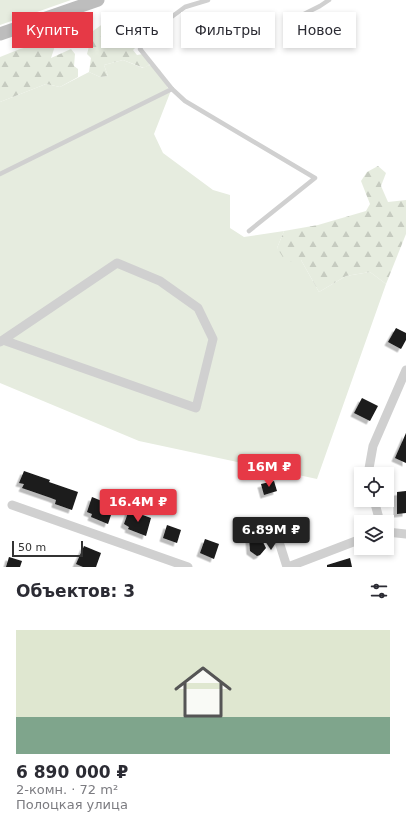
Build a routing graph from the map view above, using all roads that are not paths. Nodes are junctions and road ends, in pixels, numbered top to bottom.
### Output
1 (98, 0) edge
2 (208, 0) edge
3 (328, 0) edge
4 (308, 12) edge
5 (0, 34) edge
6 (172, 88) junction
7 (0, 174) edge
8 (249, 231) dead end
9 (1, 341) edge
10 (406, 370) edge
11 (369, 467) edge
12 (12, 505) dead end
13 (275, 529) dead end
14 (394, 533) edge
15 (406, 534) edge
16 (354, 542) edge
17 (188, 567) edge
18 (287, 567) edge

1 - 5 main road
2 - 6 lane
3 - 4 lane
6 - 7 lane
6 - 8 lane
9 - 9 street
10 - 11 street
12 - 17 street
13 - 18 street
14 - 15 street
16 - 18 street

